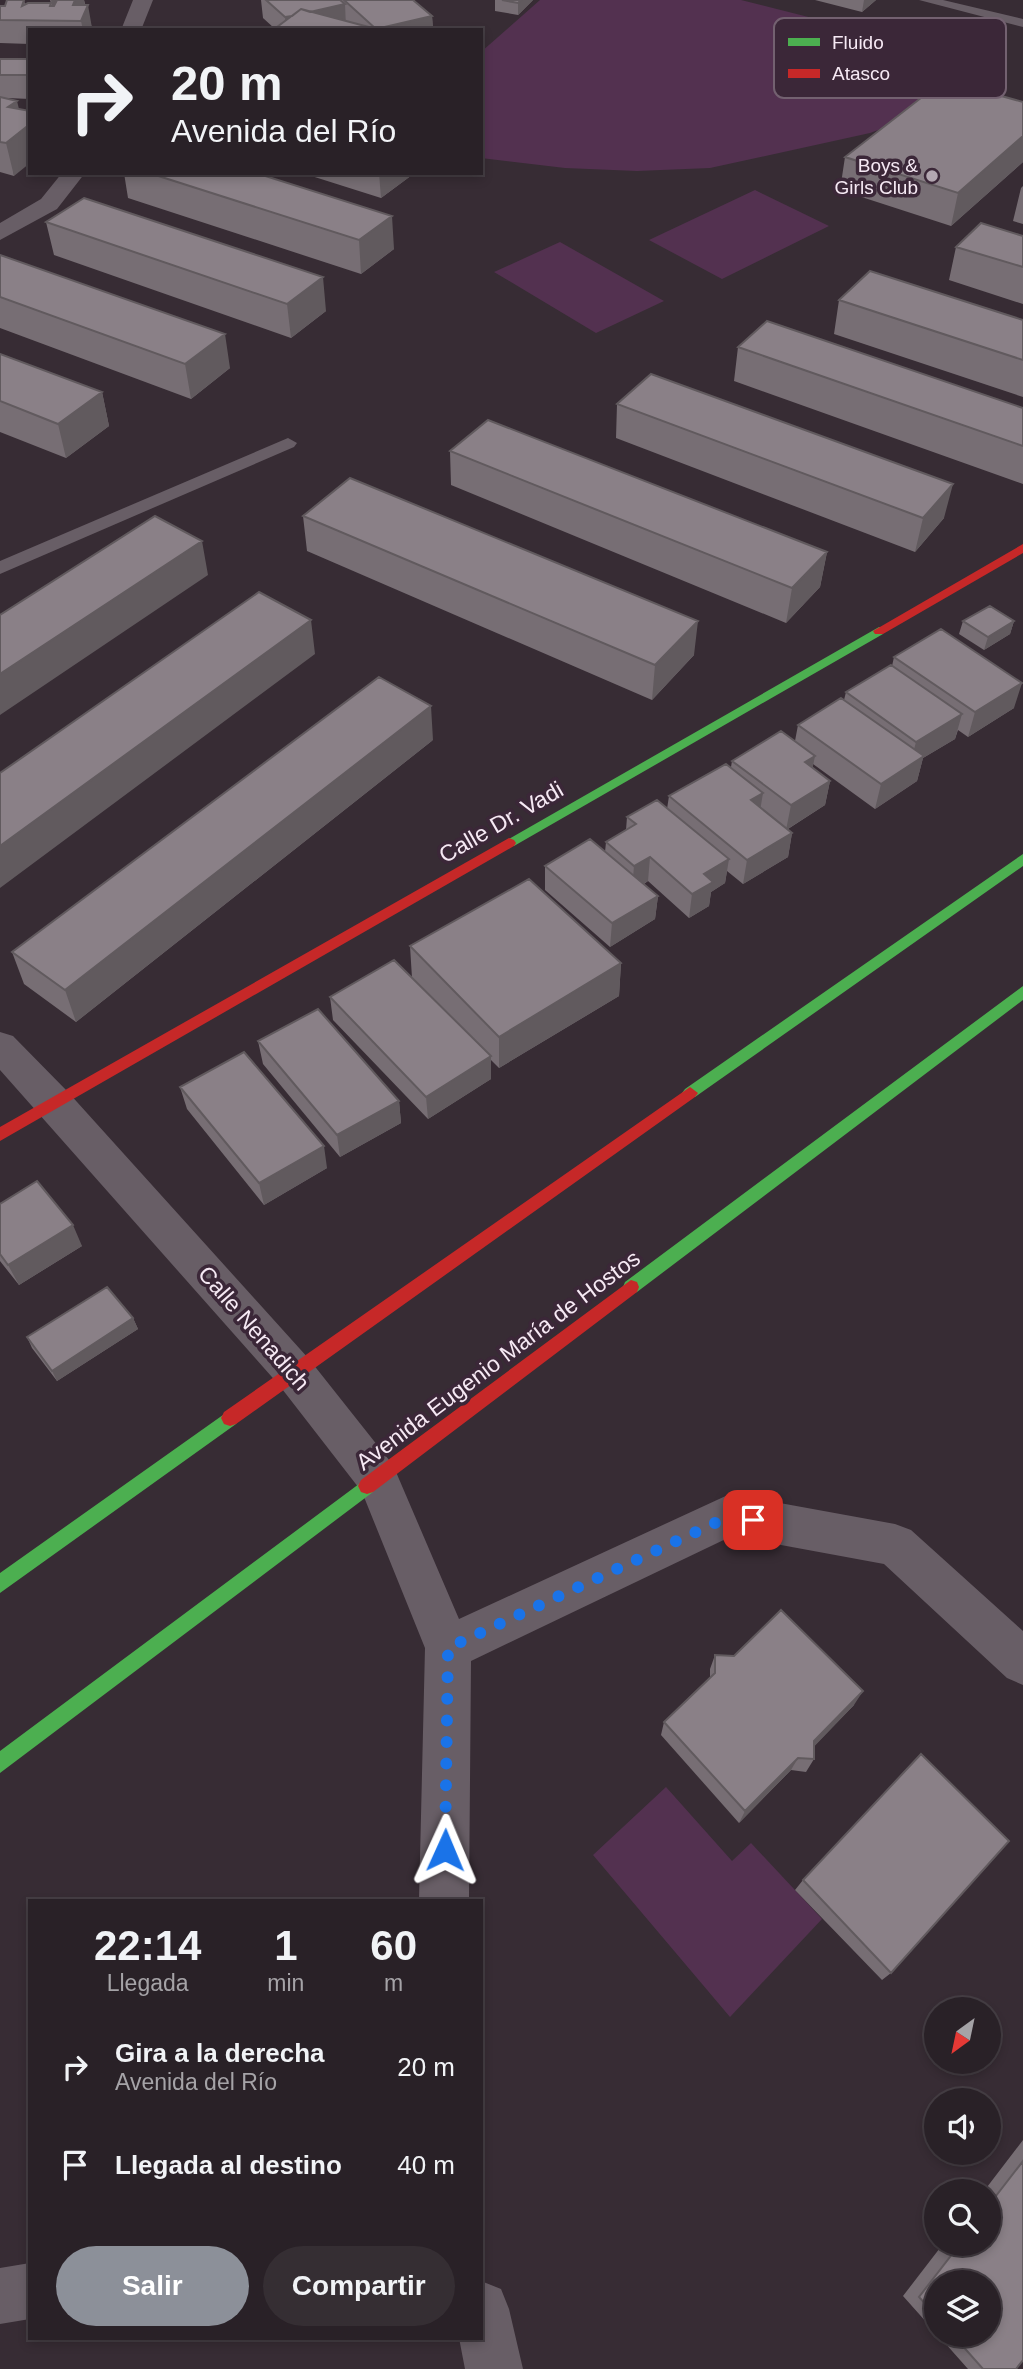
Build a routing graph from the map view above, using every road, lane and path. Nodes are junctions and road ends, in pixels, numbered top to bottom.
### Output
1 (143, 0) edge
2 (926, 0) edge
3 (1002, 18) edge
4 (132, 28) edge
5 (72, 175) edge
6 (0, 233) edge
7 (288, 443) dead end
8 (1023, 548) edge
9 (0, 568) edge
10 (1023, 859) edge
11 (1023, 992) edge
12 (0, 1046) edge
13 (55, 1103) junction
14 (0, 1135) edge
15 (294, 1372) junction
16 (378, 1479) junction
17 (0, 1584) edge
18 (448, 1648) junction
19 (1023, 1662) edge
20 (0, 1763) edge
21 (444, 1899) edge
22 (28, 2291) edge
23 (0, 2296) edge
24 (483, 2318) edge
25 (494, 2369) edge

1 - 4 street
2 - 3 lane
5 - 6 street
7 - 9 lane
8 - 13 main road, Calle Dr. Vadi
10 - 15 main road
11 - 16 main road, Avenida Eugenio María de Hostos
12 - 13 street, Calle Nenadich
13 - 14 main road, Calle Dr. Vadi
13 - 15 street, Calle Nenadich
15 - 16 street, Calle Nenadich
15 - 17 main road
16 - 18 street, Calle Nenadich
16 - 20 main road, Avenida Eugenio María de Hostos
18 - 19 street
18 - 21 street
22 - 23 street
24 - 25 street

